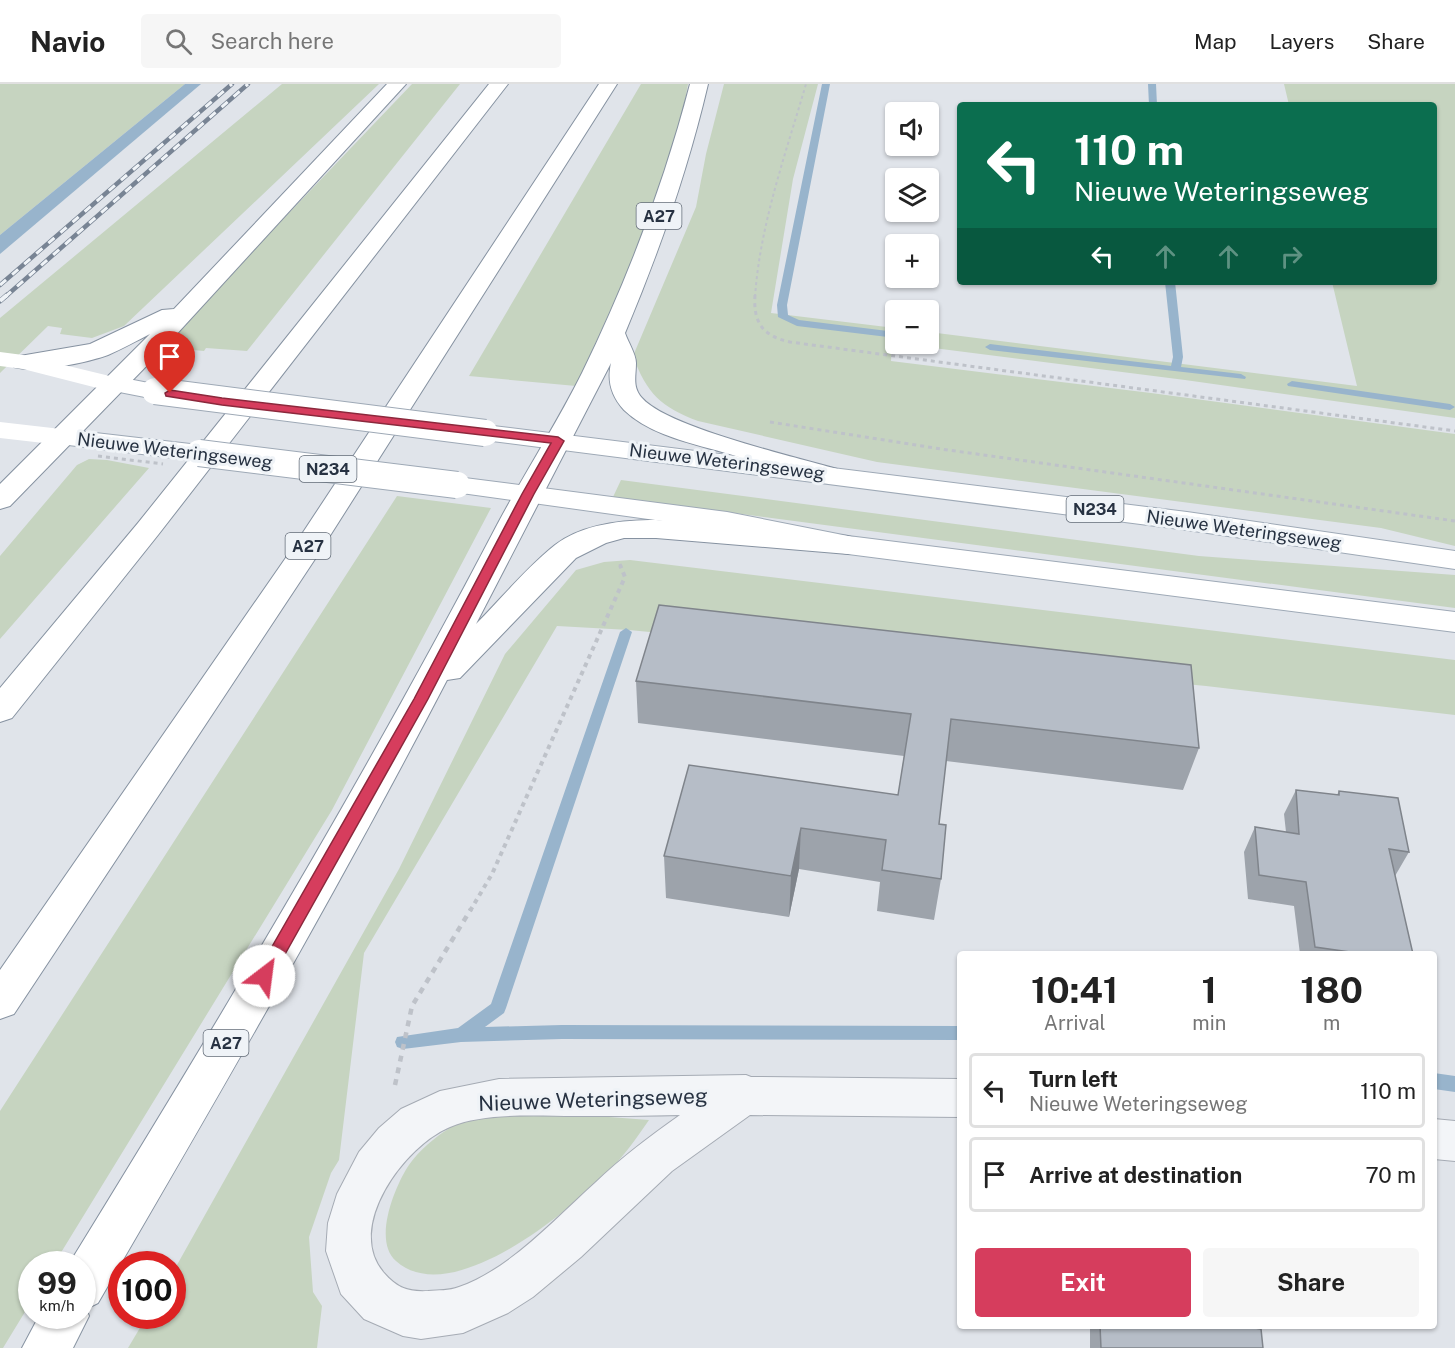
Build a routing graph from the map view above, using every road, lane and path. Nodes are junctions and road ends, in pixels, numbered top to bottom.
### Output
1 (397, 84) edge
2 (499, 84) edge
3 (608, 84) edge
4 (699, 84) edge
5 (806, 84) edge
6 (190, 304) junction
7 (612, 331) junction
8 (12, 360) edge
9 (113, 384) junction
10 (762, 420) dead end
11 (0, 430) edge
12 (1455, 432) edge
13 (61, 437) junction
14 (558, 441) junction
15 (827, 475) junction
16 (528, 494) junction
17 (0, 500) edge
18 (1455, 521) edge
19 (596, 536) junction
20 (848, 544) junction
21 (1455, 560) edge
22 (1455, 622) edge
23 (421, 699) junction
24 (0, 710) edge
25 (0, 1002) edge
26 (746, 1094) junction
27 (957, 1098) edge
28 (1437, 1139) edge
29 (1455, 1141) edge
30 (378, 1159) junction
31 (96, 1263) edge
32 (57, 1329) edge
33 (46, 1348) edge

1 - 6 main road
2 - 24 main road
3 - 25 main road, A27
4 - 7 main road, A27
5 - 12 path
6 - 8 main road
6 - 9 main road
7 - 14 main road, A27
7 - 15 main road
8 - 9 main road, Nieuwe Weteringseweg / N234
9 - 13 main road
9 - 14 main road, Nieuwe Weteringseweg / N234, bridge
10 - 18 path
11 - 13 main road, Nieuwe Weteringseweg / N234
13 - 16 main road, Nieuwe Weteringseweg / N234, bridge
13 - 17 main road
14 - 15 main road, Nieuwe Weteringseweg / N234
14 - 16 main road, A27
15 - 21 main road, Nieuwe Weteringseweg / N234
16 - 20 main road, Nieuwe Weteringseweg / N234
16 - 23 main road, A27
19 - 20 main road, A27
19 - 23 main road, A27
19 - 30 path
20 - 22 main road, Nieuwe Weteringseweg / N234
23 - 31 main road, A27
26 - 27 street, Nieuwe Weteringseweg
26 - 30 street, Nieuwe Weteringseweg
26 - 30 street, Nieuwe Weteringseweg
28 - 29 street
32 - 33 main road

